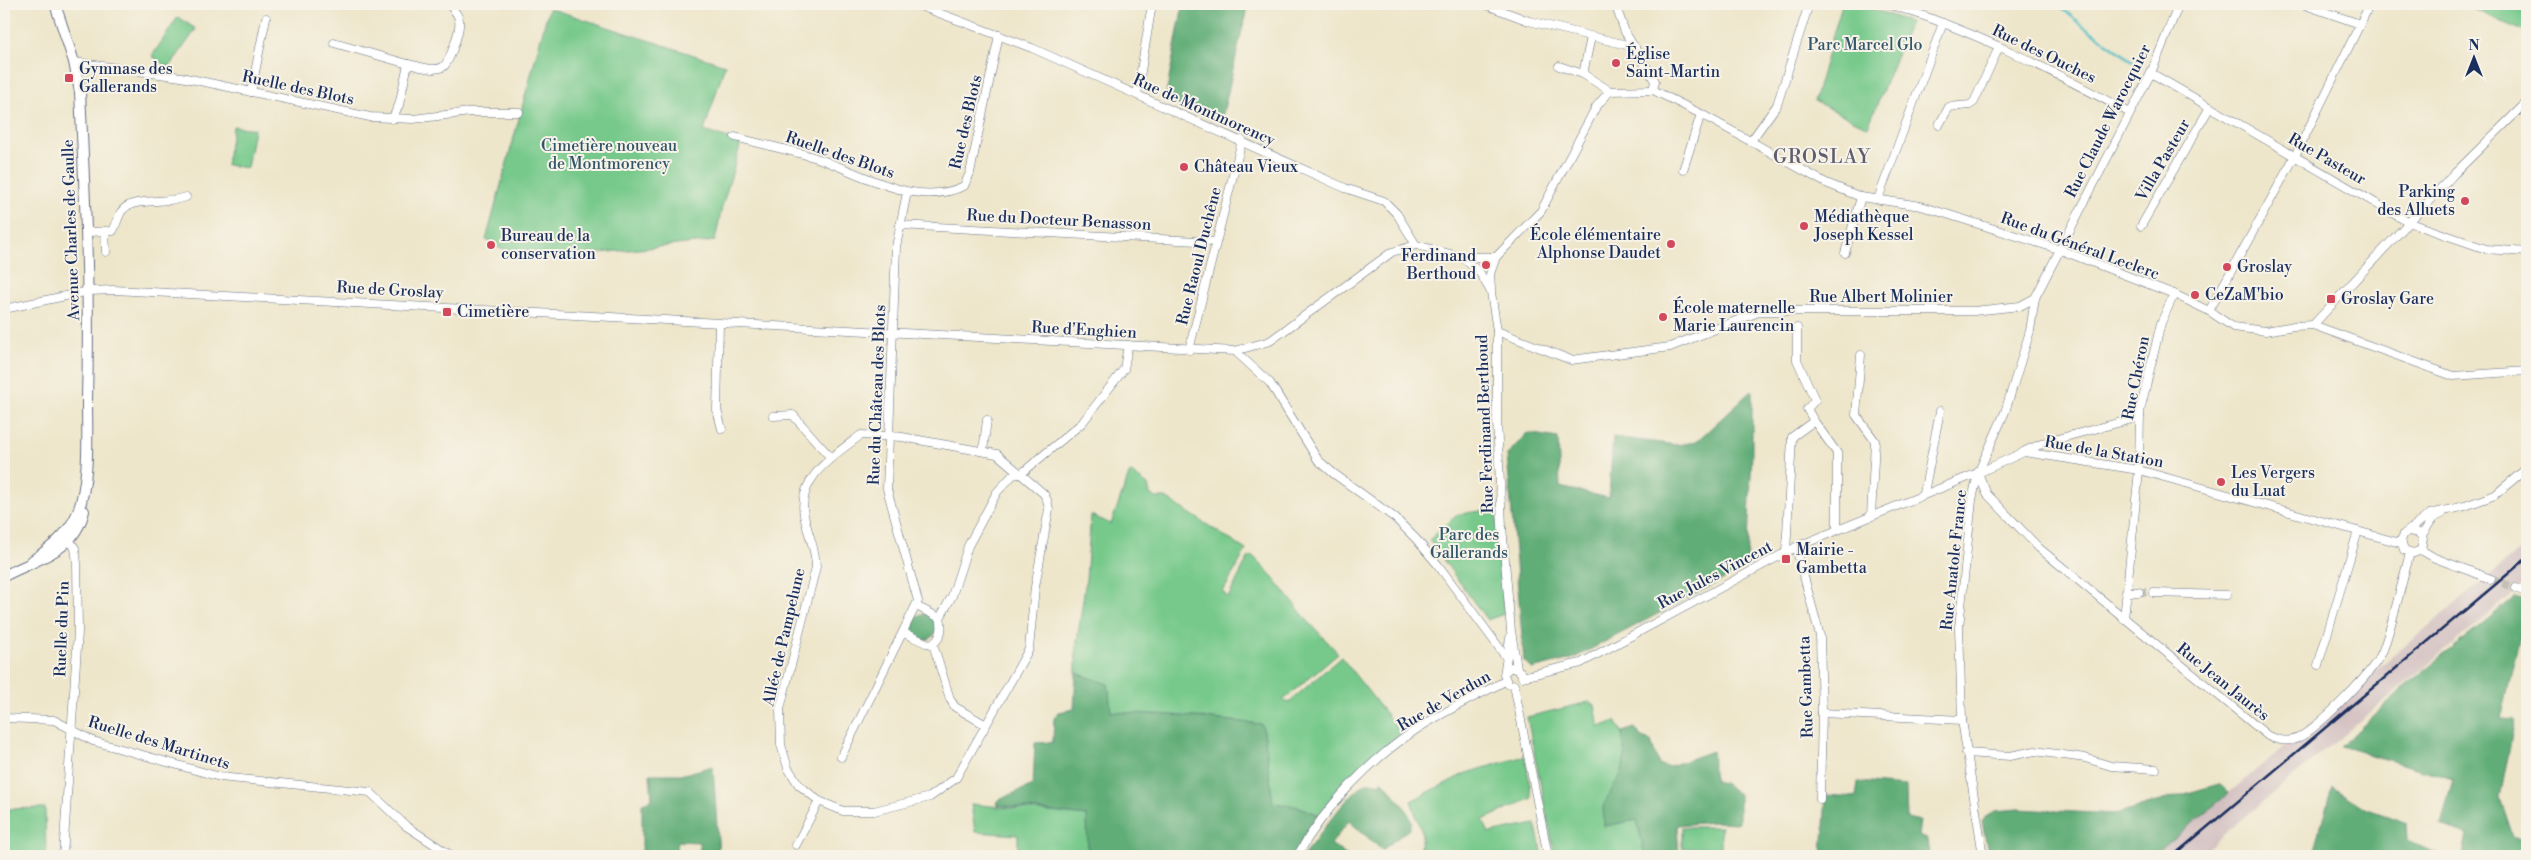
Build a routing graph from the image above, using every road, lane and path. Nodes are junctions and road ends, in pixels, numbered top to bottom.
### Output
1 (55, 4) edge
2 (448, 4) edge
3 (915, 4) edge
4 (1152, 4) edge
5 (1484, 4) edge
6 (1615, 4) edge
7 (1809, 4) edge
8 (1888, 4) edge
9 (2178, 4) edge
10 (2302, 4) edge
11 (2370, 4) edge
12 (266, 18) dead end
13 (1943, 23) junction
14 (2360, 24) junction
15 (999, 36) junction
16 (1591, 38) junction
17 (334, 43) dead end
18 (1635, 47) junction
19 (1999, 47) junction
20 (74, 62) junction
21 (408, 64) junction
22 (1559, 66) dead end
23 (2151, 73) junction
24 (1583, 74) junction
25 (1653, 90) junction
26 (1610, 91) junction
27 (251, 92) junction
28 (1137, 95) junction
29 (2527, 102) edge
30 (2210, 107) junction
31 (519, 112) dead end
32 (1701, 114) junction
33 (2130, 114) junction
34 (392, 119) junction
35 (1939, 125) dead end
36 (735, 138) dead end
37 (1242, 140) junction
38 (1751, 141) junction
39 (2295, 156) junction
40 (1683, 170) dead end
41 (907, 192) junction
42 (1860, 196) junction
43 (186, 197) dead end
44 (1878, 199) junction
45 (2408, 222) junction
46 (900, 225) junction
47 (2141, 226) dead end
48 (105, 231) junction
49 (88, 232) junction
50 (1216, 242) junction
51 (1416, 245) junction
52 (2058, 250) junction
53 (106, 252) dead end
54 (2527, 252) edge
55 (1845, 253) dead end
56 (1462, 257) junction
57 (1496, 257) junction
58 (89, 291) junction
59 (1491, 292) junction
60 (2174, 294) junction
61 (2035, 298) junction
62 (4, 309) edge
63 (2209, 311) junction
64 (719, 324) junction
65 (2313, 325) junction
66 (1797, 328) dead end
67 (1497, 331) junction
68 (894, 333) junction
69 (1128, 345) junction
70 (1189, 350) junction
71 (1235, 351) junction
72 (1861, 355) dead end
73 (2527, 371) edge
74 (1940, 410) dead end
75 (773, 416) dead end
76 (2140, 417) junction
77 (987, 420) dead end
78 (1814, 421) junction
79 (722, 429) dead end
80 (889, 437) junction
81 (983, 451) junction
82 (2024, 452) junction
83 (831, 458) junction
84 (2527, 468) edge
85 (2139, 470) junction
86 (1022, 473) junction
87 (1978, 473) junction
88 (1924, 493) junction
89 (2449, 510) junction
90 (1871, 516) junction
91 (1837, 530) junction
92 (2358, 531) junction
93 (2409, 531) junction
94 (2422, 535) junction
95 (67, 538) junction
96 (2400, 543) junction
97 (1796, 547) junction
98 (2421, 550) junction
99 (1786, 553) junction
100 (2410, 554) junction
101 (4, 576) edge
102 (2491, 579) tunnel mouth
103 (2516, 588) tunnel mouth
104 (2126, 592) junction
105 (2139, 592) tunnel mouth
106 (2154, 593) tunnel mouth
107 (2527, 593) edge
108 (2227, 595) dead end
109 (916, 606) junction
110 (940, 618) junction
111 (2124, 619) junction
112 (1511, 631) junction
113 (904, 633) junction
114 (933, 644) junction
115 (1506, 657) junction
116 (2318, 665) dead end
117 (1517, 668) junction
118 (1505, 672) junction
119 (1522, 677) junction
120 (1505, 682) junction
121 (1514, 685) junction
122 (1822, 714) junction
123 (4, 718) edge
124 (1962, 720) junction
125 (986, 726) junction
126 (70, 729) junction
127 (1966, 753) junction
128 (841, 757) dead end
129 (2156, 770) dead end
130 (1820, 799) dead end
131 (819, 801) junction
132 (796, 845) dead end
133 (63, 856) edge
134 (452, 856) edge
135 (1297, 856) edge
136 (1548, 856) edge
137 (1983, 856) edge

1 - 20 main road, Avenue Charles de Gaulle
2 - 21 street
3 - 15 street, Rue de Montmorency
4 - 28 street
5 - 16 street
6 - 18 street
7 - 38 street
8 - 13 street, Rue des Ouches
9 - 23 street, Rue Claude Warocquier
10 - 14 street
11 - 14 street
12 - 27 street
13 - 19 street, Rue des Ouches
13 - 44 street
14 - 39 street
15 - 28 street, Rue de Montmorency
15 - 41 street, Rue des Blots
16 - 18 street
16 - 24 street
17 - 21 street
18 - 25 street
19 - 33 street, Rue des Ouches
19 - 35 street
20 - 27 street, Ruelle des Blots
20 - 49 main road, Avenue Charles de Gaulle
21 - 34 street
22 - 24 street
23 - 30 street, Rue Pasteur
23 - 33 street, Rue Claude Warocquier
24 - 26 street
25 - 26 street, Rue du Général Leclerc
25 - 32 street, Rue du Général Leclerc
26 - 57 street
27 - 34 street, Ruelle des Blots
28 - 37 street, Rue de Montmorency
29 - 45 street
30 - 39 street, Rue Pasteur
30 - 47 street, Villa Pasteur
31 - 34 street, Ruelle des Blots
32 - 38 street, Rue du Général Leclerc
32 - 40 street
33 - 52 street, Rue Claude Warocquier
36 - 41 street, Ruelle des Blots
37 - 50 street, Rue Raoul Duchêne
37 - 51 street, Rue de Montmorency
38 - 42 street, Rue du Général Leclerc
39 - 45 street, Rue Pasteur
39 - 63 street
41 - 46 street, Rue du Château des Blots
42 - 44 street, Rue du Général Leclerc
42 - 55 street
43 - 48 street
44 - 52 street, Rue du Général Leclerc
45 - 54 street, Rue Pasteur
45 - 65 street
46 - 50 street, Rue du Docteur Benasson
46 - 68 street, Rue du Château des Blots
48 - 49 street
48 - 53 street
49 - 58 main road, Avenue Charles de Gaulle
50 - 70 street, Rue Raoul Duchêne
51 - 56 street
51 - 71 street, Rue d'Enghien
52 - 60 street, Rue du Général Leclerc
52 - 61 street, Rue Anatole France
56 - 57 street
56 - 59 street, Rue Ferdinand Berthoud
57 - 59 street
58 - 62 street, Rue de Groslay
58 - 64 street, Rue de Groslay
58 - 95 main road, Avenue Charles de Gaulle
59 - 67 street, Rue Ferdinand Berthoud
60 - 63 street, Rue du Général Leclerc
60 - 76 street, Rue Chéron
61 - 67 street, Rue Albert Molinier
61 - 87 street, Rue Anatole France
63 - 65 street, Rue du Général Leclerc
64 - 68 street, Rue d'Enghien
64 - 79 street
65 - 73 street, Rue du Général Leclerc
66 - 78 street
67 - 112 street, Rue Ferdinand Berthoud
68 - 69 street, Rue d'Enghien
68 - 80 street, Rue du Château des Blots
69 - 70 street, Rue d'Enghien
69 - 86 street
70 - 71 street, Rue d'Enghien
71 - 115 street
72 - 90 street
74 - 88 street
75 - 83 street
76 - 82 street
76 - 85 street, Rue Chéron
77 - 81 street
78 - 91 street
78 - 99 street
80 - 81 street, Allée de Pampelune
80 - 83 street, Allée de Pampelune
80 - 109 street, Rue du Château des Blots
81 - 86 street, Allée de Pampelune
82 - 85 street, Rue de la Station
82 - 87 street, Rue de la Station
83 - 131 street, Allée de Pampelune
84 - 89 street
85 - 92 street, Rue de la Station
85 - 104 street, Rue Chéron
86 - 110 street
86 - 125 street, Allée de Pampelune
87 - 88 street, Rue Jules Vincent
87 - 111 street, Rue Jean Jaurès
87 - 124 street, Rue Anatole France
88 - 90 street, Rue Jules Vincent
89 - 93 street
89 - 94 street
90 - 91 street, Rue Jules Vincent
91 - 97 street, Rue Jules Vincent
92 - 96 street, Rue de la Station
92 - 116 street
93 - 94 street
93 - 96 street
94 - 98 street
95 - 101 main road
95 - 126 street, Ruelle du Pin
96 - 100 street
97 - 99 street, Rue Jules Vincent
97 - 122 street, Rue Gambetta
98 - 100 street
98 - 102 street
99 - 119 street, Rue Jules Vincent
100 - 111 street, Rue Jean Jaurès
103 - 107 street
104 - 105 street
104 - 111 street, Rue Chéron
106 - 108 street
109 - 110 street
109 - 113 street
110 - 114 street
112 - 115 street, Rue Ferdinand Berthoud
112 - 117 street, Rue Ferdinand Berthoud
113 - 114 street
113 - 128 street
114 - 125 street
115 - 118 street, Rue Ferdinand Berthoud
117 - 118 street
117 - 119 street
118 - 120 street
119 - 121 street
120 - 121 street
120 - 135 street, Rue de Verdun
121 - 136 street
122 - 124 street
122 - 130 street, Rue Gambetta
123 - 126 street, Ruelle des Martinets
124 - 127 street, Rue Anatole France
125 - 131 street, Allée de Pampelune
126 - 133 street, Ruelle du Pin
126 - 134 street, Ruelle des Martinets
127 - 129 street
127 - 137 street, Rue Anatole France
131 - 132 street

